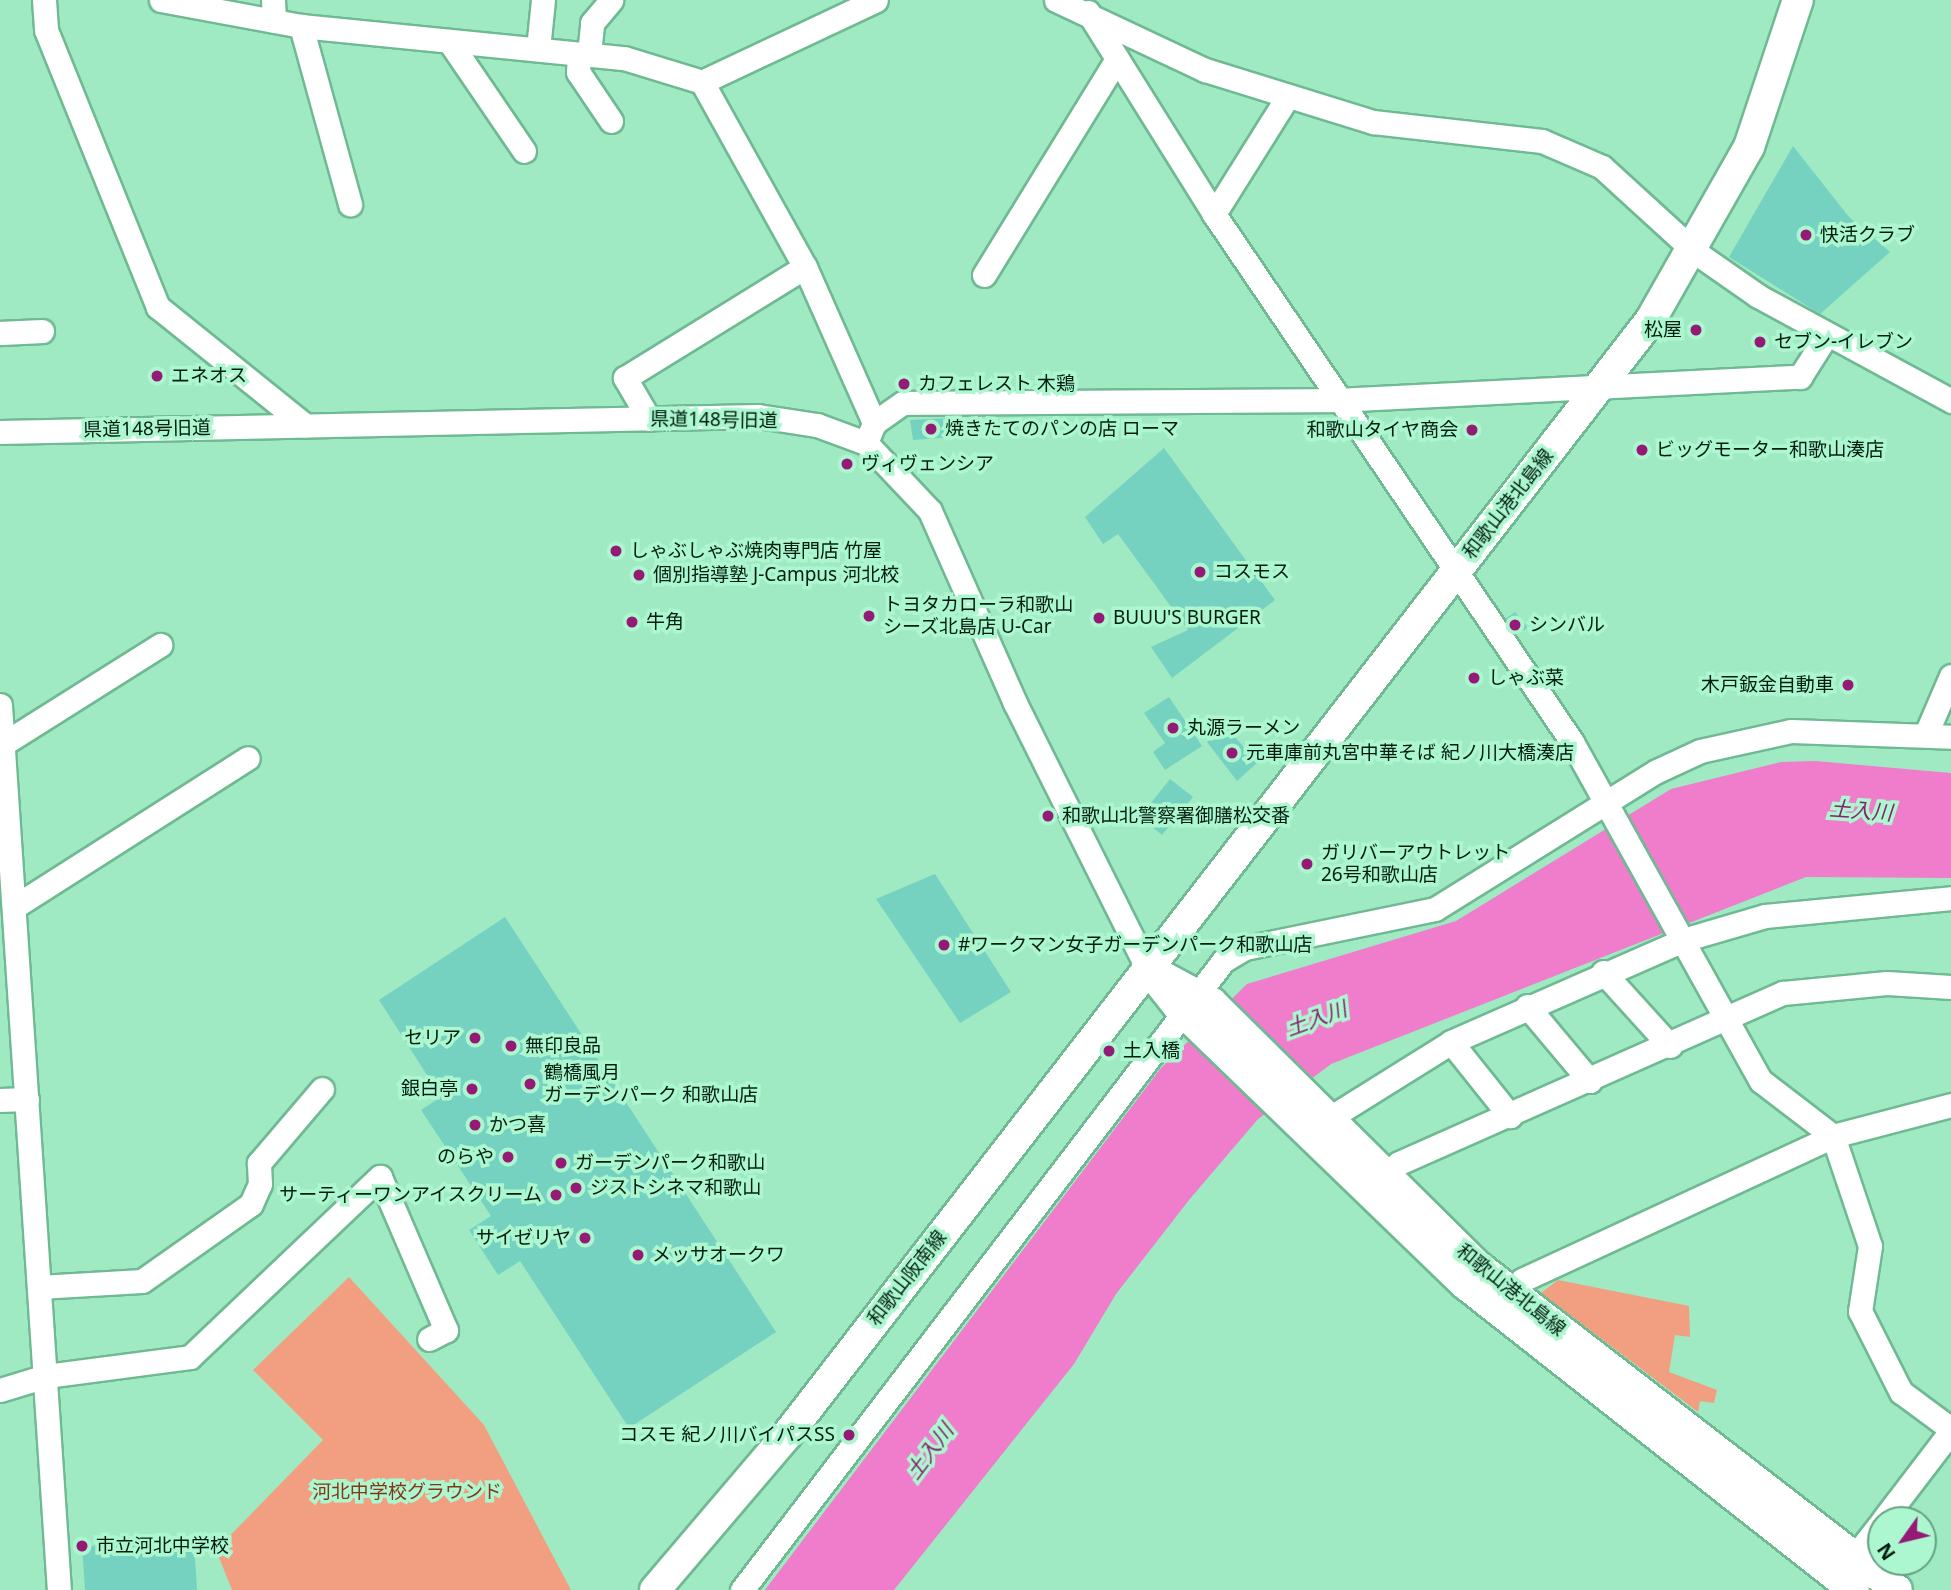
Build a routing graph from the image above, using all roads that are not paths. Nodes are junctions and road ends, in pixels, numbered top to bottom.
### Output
1 (44, 0) edge
2 (161, 0) edge
3 (543, 0) edge
4 (611, 0) edge
5 (876, 0) edge
6 (1056, 0) edge
7 (1798, 0) edge
8 (273, 11) edge
9 (1088, 12) junction
10 (301, 26) junction
11 (449, 41) junction
12 (538, 50) junction
13 (584, 54) junction
14 (1117, 59) junction
15 (702, 82) junction
16 (1288, 96) junction
17 (611, 121) dead end
18 (524, 151) dead end
19 (350, 204) dead end
20 (1214, 214) junction
21 (1695, 252) junction
22 (805, 267) junction
23 (984, 275) dead end
24 (42, 331) dead end
25 (0, 333) edge
26 (1826, 336) junction
27 (1599, 388) junction
28 (1338, 400) junction
29 (1951, 401) edge
30 (649, 419) junction
31 (305, 425) junction
32 (0, 432) edge
33 (870, 433) junction
34 (1454, 573) junction
35 (160, 645) dead end
36 (1951, 676) edge
37 (0, 705) edge
38 (1926, 734) junction
39 (1951, 737) edge
40 (3, 744) junction
41 (248, 758) dead end
42 (1612, 807) junction
43 (1951, 898) edge
44 (14, 907) junction
45 (1681, 935) junction
46 (1147, 968) junction
47 (9, 969) edge
48 (1603, 972) junction
49 (1951, 987) edge
50 (1195, 1005) junction
51 (1527, 1006) junction
52 (1730, 1019) junction
53 (1451, 1042) junction
54 (1670, 1046) junction
55 (1590, 1081) junction
56 (322, 1089) dead end
57 (27, 1099) junction
58 (0, 1100) edge
59 (1951, 1105) edge
60 (1299, 1107) junction
61 (1510, 1116) junction
62 (1328, 1119) junction
63 (1833, 1136) junction
64 (1385, 1175) junction
65 (39, 1287) junction
66 (1502, 1300) junction
67 (429, 1339) dead end
68 (46, 1376) junction
69 (0, 1390) edge
70 (1951, 1430) edge
71 (1893, 1506) edge
72 (1867, 1546) edge
73 (1849, 1575) edge
74 (654, 1587) edge
75 (60, 1590) edge
76 (742, 1590) edge
77 (1897, 1590) edge

1 - 31 street
2 - 8 street
3 - 12 street
4 - 13 street
5 - 15 street
6 - 9 street
7 - 21 main road, 和歌山港北島線
8 - 10 street
9 - 14 street
9 - 16 street
10 - 11 street
10 - 19 street
11 - 12 street
11 - 18 street
12 - 13 street
13 - 15 street
13 - 17 street
14 - 20 street
14 - 23 street
15 - 22 street
16 - 20 street
16 - 21 street
20 - 28 street
21 - 26 street
21 - 27 main road, 和歌山港北島線
22 - 30 street
22 - 33 street
24 - 25 street
26 - 27 street
26 - 29 street
27 - 28 street
27 - 34 main road, 和歌山港北島線
28 - 33 street
28 - 34 street
30 - 31 street, 県道148号旧道
30 - 33 street, 県道148号旧道
31 - 32 street, 県道148号旧道
33 - 46 street, 県道148号旧道
34 - 42 street
34 - 46 main road, 和歌山港北島線
35 - 40 street
36 - 38 street
37 - 40 street
38 - 39 street
38 - 42 street
40 - 44 street
41 - 44 street
42 - 45 street
42 - 50 street
43 - 45 street
44 - 47 street
45 - 48 street
45 - 52 street
46 - 50 main road, 和歌山港北島線
46 - 74 main road, 和歌山阪南線
47 - 57 street
48 - 51 street
48 - 54 street
49 - 52 street
50 - 60 main road, 和歌山港北島線
50 - 76 street
51 - 53 street
51 - 55 street
52 - 54 street
52 - 63 street
53 - 61 street
53 - 62 street
54 - 55 street
55 - 61 street
56 - 65 street
57 - 58 street
57 - 65 street
59 - 63 street
60 - 62 main road, 和歌山港北島線
60 - 66 main road, 和歌山港北島線
61 - 64 street
62 - 64 main road, 和歌山港北島線
63 - 66 street
63 - 70 street
64 - 66 main road, 和歌山港北島線
65 - 68 street
66 - 73 main road, 和歌山港北島線
67 - 68 street
68 - 69 street
68 - 75 street
70 - 71 street
72 - 73 street
73 - 77 main road, 和歌山港北島線

